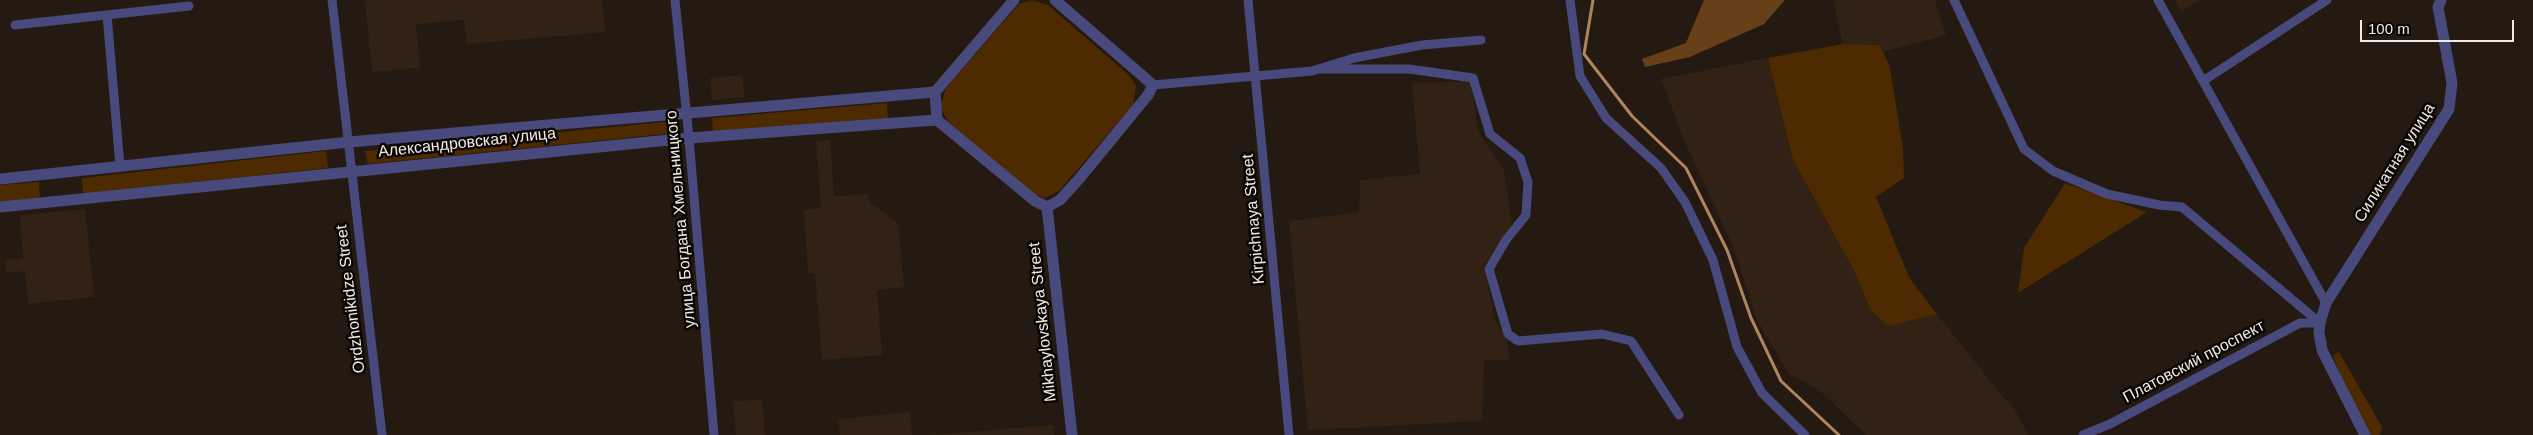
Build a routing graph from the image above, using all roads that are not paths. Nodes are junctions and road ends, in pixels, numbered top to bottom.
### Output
1 (332, 0) edge
2 (675, 0) edge
3 (1014, 0) edge
4 (1055, 0) edge
5 (1248, 0) edge
6 (1570, 0) edge
7 (1954, 0) edge
8 (2158, 0) edge
9 (2327, 0) edge
10 (2441, 0) edge
11 (189, 6) dead end
12 (107, 16) junction
13 (15, 25) dead end
14 (1481, 40) dead end
15 (1318, 70) junction
16 (1255, 75) junction
17 (2203, 81) junction
18 (1152, 85) junction
19 (935, 92) junction
20 (687, 112) junction
21 (937, 120) junction
22 (689, 138) junction
23 (349, 142) junction
24 (120, 166) junction
25 (352, 171) junction
26 (0, 179) edge
27 (1047, 206) junction
28 (0, 207) edge
29 (2326, 303) junction
30 (2320, 323) junction
31 (1679, 415) dead end
32 (382, 435) edge
33 (714, 435) edge
34 (1072, 435) edge
35 (1289, 435) edge
36 (1805, 435) edge
37 (2083, 435) edge
38 (2365, 435) edge

1 - 23 street, Ordzhonikidze Street
2 - 20 street, улица Богдана Хмельницкого
3 - 19 street
4 - 18 street
5 - 16 street, Kirpichnaya Street
6 - 36 street
7 - 30 street
8 - 17 street
9 - 17 street
10 - 29 street, Силикатная улица
11 - 12 street
12 - 13 street
12 - 24 street
14 - 15 street
15 - 16 street
15 - 31 street
16 - 18 street
16 - 35 street, Kirpichnaya Street
17 - 29 street
18 - 27 street
19 - 20 street, Александровская улица
19 - 21 street
20 - 22 street, улица Богдана Хмельницкого
20 - 23 street, Александровская улица
21 - 22 street, Александровская улица
21 - 27 street
22 - 25 street, Александровская улица
22 - 33 street, улица Богдана Хмельницкого
23 - 24 street, Александровская улица
23 - 25 street, Ordzhonikidze Street
24 - 26 street, Александровская улица
25 - 28 street, Александровская улица
25 - 32 street, Ordzhonikidze Street
27 - 34 street, Mikhaylovskaya Street
29 - 30 street, Силикатная улица
30 - 37 street, Платовский проспект
30 - 38 street

